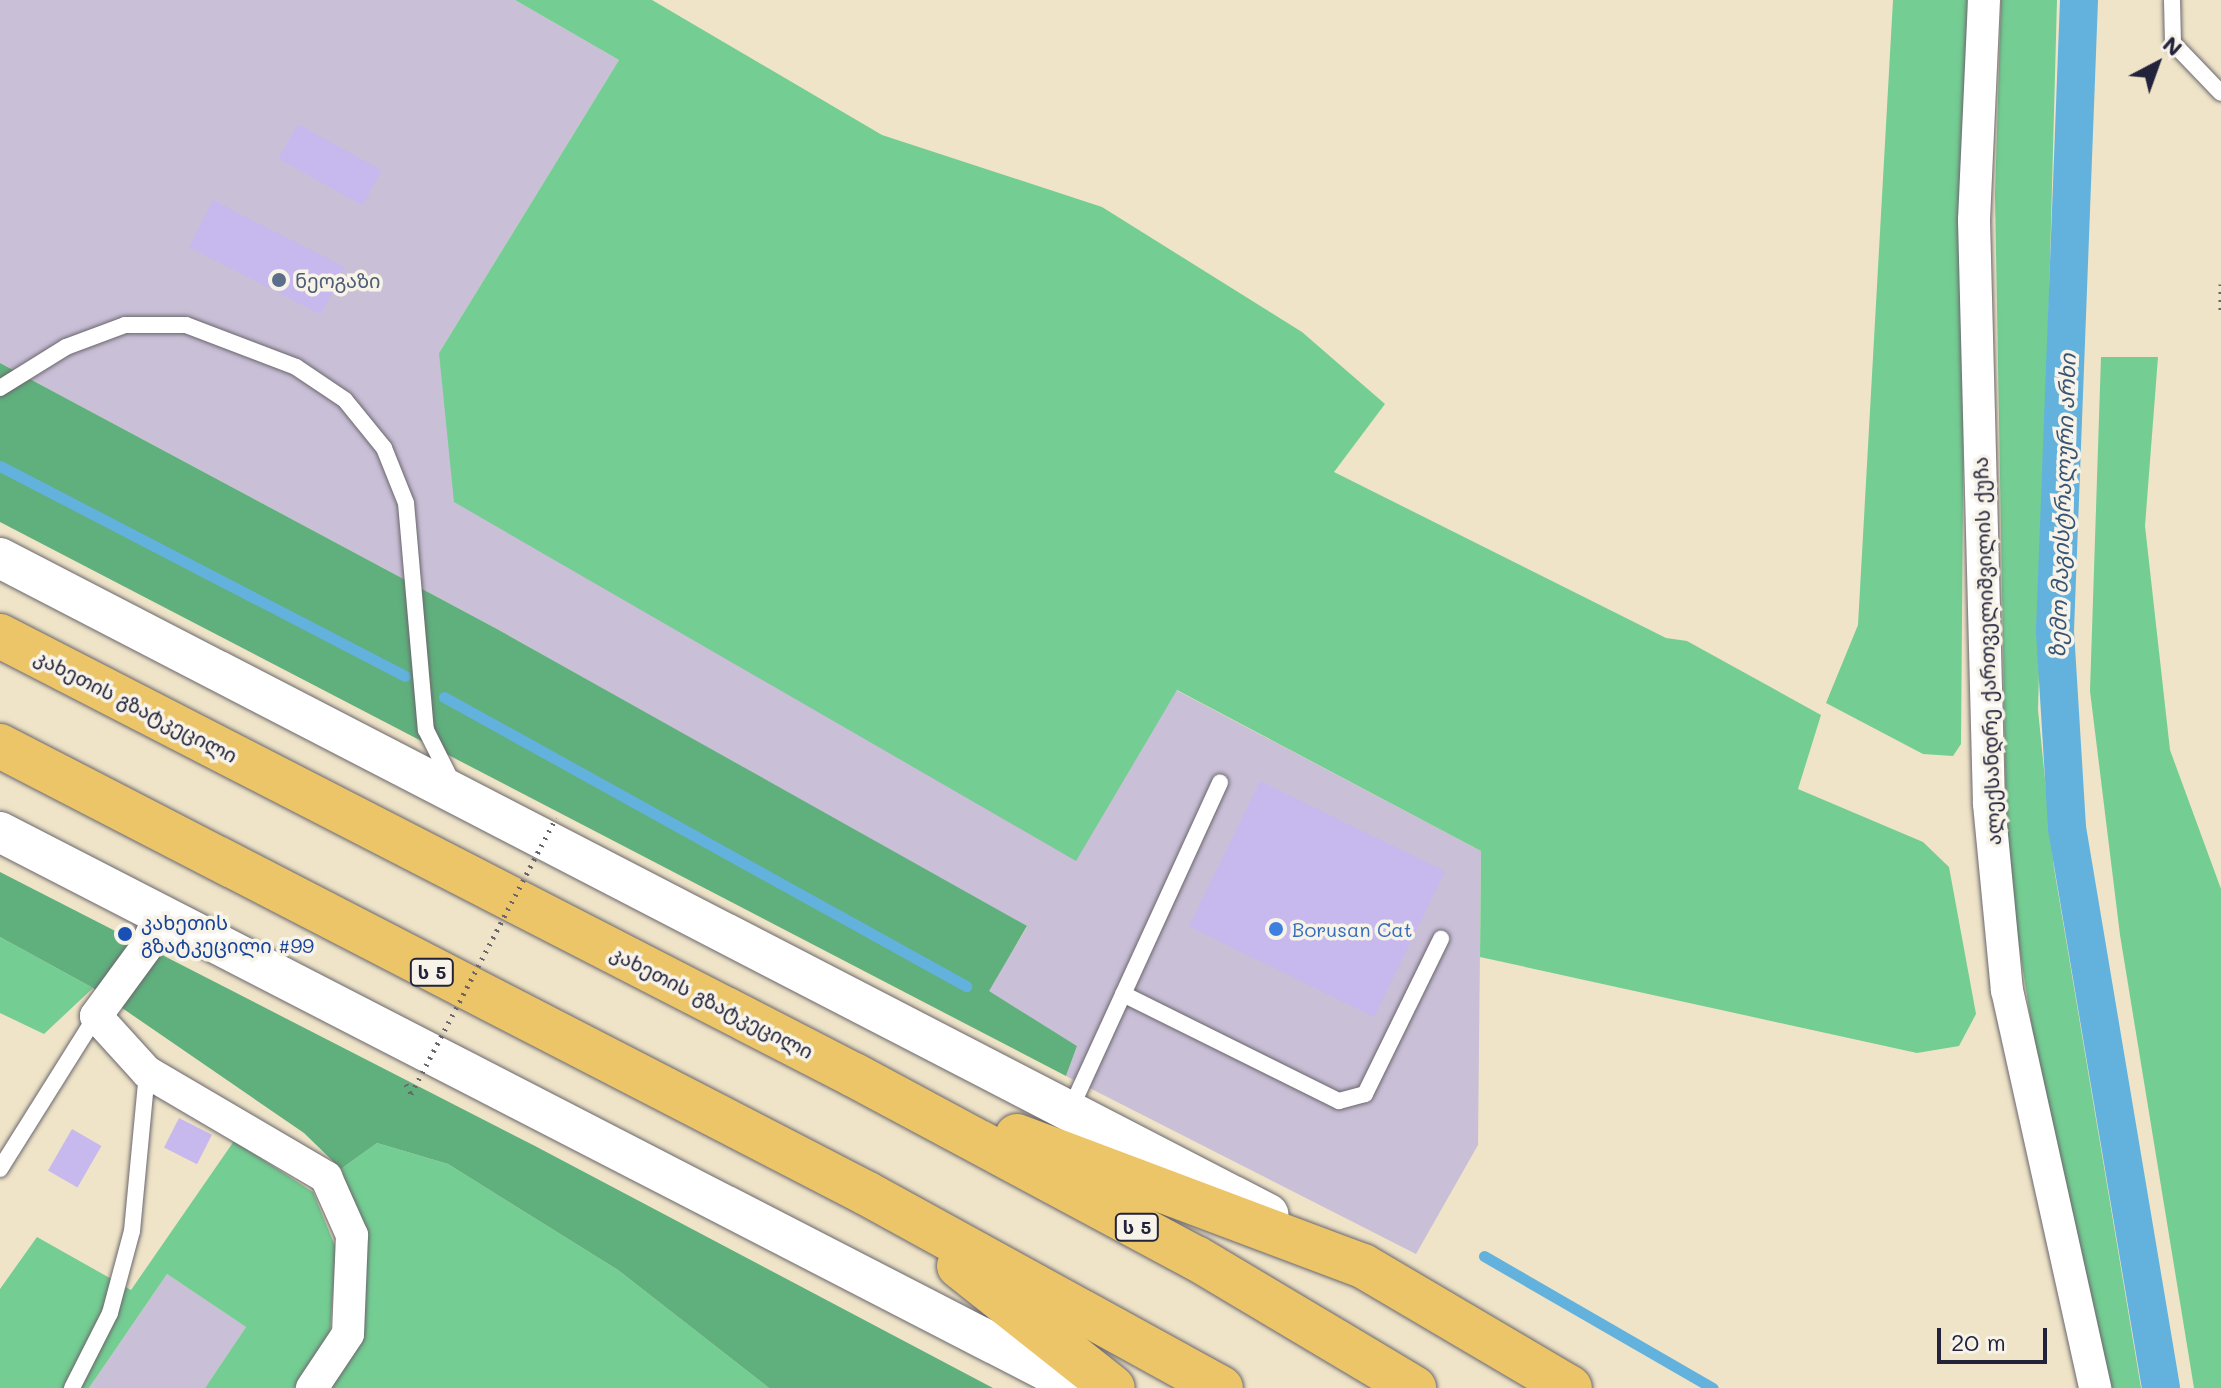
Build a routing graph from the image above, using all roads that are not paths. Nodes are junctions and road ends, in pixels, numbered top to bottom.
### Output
1 (1984, 0) edge
2 (2172, 0) edge
3 (2221, 93) edge
4 (0, 388) edge
5 (0, 558) edge
6 (0, 636) edge
7 (0, 746) edge
8 (1220, 782) dead end
9 (458, 794) junction
10 (0, 832) edge
11 (160, 915) junction
12 (1441, 939) dead end
13 (1123, 994) junction
14 (96, 1016) junction
15 (147, 1072) junction
16 (854, 1075) junction
17 (1071, 1108) junction
18 (21, 1139) junction
19 (0, 1141) edge
20 (0, 1169) edge
21 (866, 1193) junction
22 (1363, 1266) junction
23 (72, 1388) edge
24 (312, 1388) edge
25 (1080, 1388) edge
26 (1113, 1388) edge
27 (1221, 1388) edge
28 (1414, 1388) edge
29 (1570, 1388) edge
30 (2095, 1388) edge

1 - 30 street, ალექსანდრე ქართველიშვილის ქუჩა
2 - 3 lane
4 - 9 lane
5 - 9 street
6 - 16 highway, კახეთის გზატკეცილი / ს 5
7 - 21 highway, ს 5
8 - 13 lane
9 - 17 street
10 - 11 street
11 - 14 street
11 - 25 street
12 - 13 lane
13 - 17 lane
14 - 15 street
14 - 18 lane
15 - 23 lane
15 - 24 street
16 - 22 highway
16 - 28 highway, კახეთის გზატკეცილი / ს 5
17 - 22 street
18 - 19 lane
18 - 20 lane
21 - 26 highway
21 - 27 highway, ს 5
22 - 29 highway

